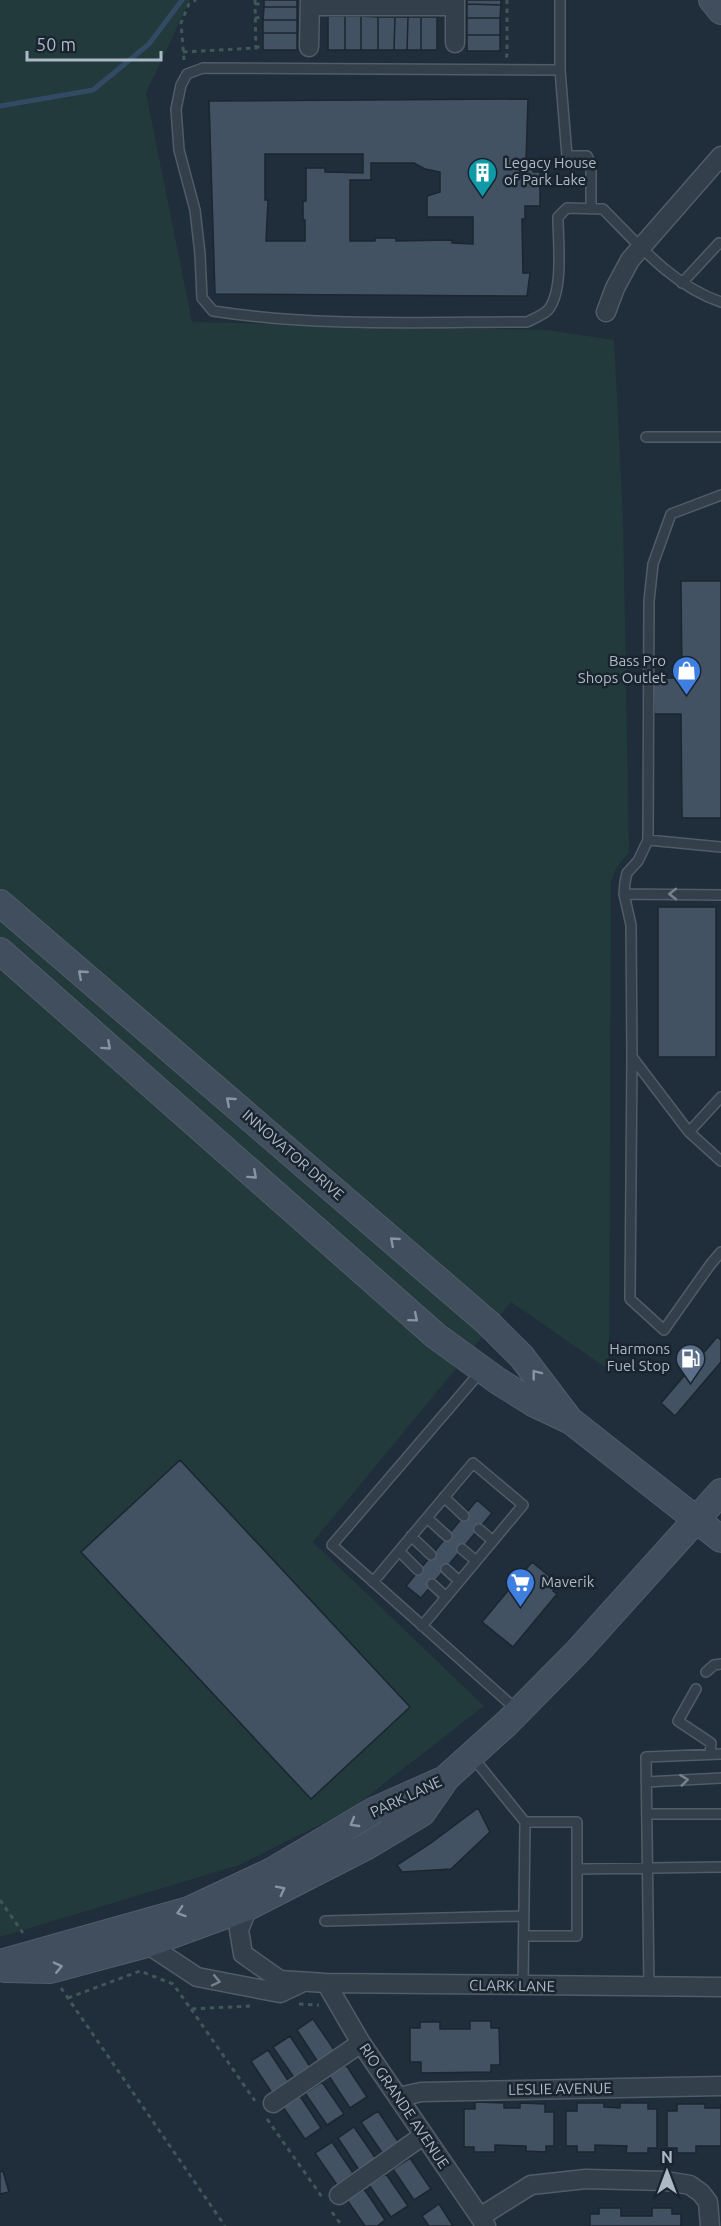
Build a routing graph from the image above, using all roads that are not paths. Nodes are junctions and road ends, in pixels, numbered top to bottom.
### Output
1 (560, 0) edge
2 (712, 0) edge
3 (310, 3) edge
4 (455, 3) edge
5 (721, 10) edge
6 (455, 43) dead end
7 (309, 47) dead end
8 (560, 70) junction
9 (721, 156) edge
10 (591, 208) junction
11 (720, 243) edge
12 (641, 246) junction
13 (682, 283) junction
14 (721, 302) edge
15 (606, 312) dead end
16 (646, 437) dead end
17 (721, 437) edge
18 (721, 495) edge
19 (648, 840) junction
20 (721, 847) edge
21 (624, 894) junction
22 (721, 895) edge
23 (0, 903) edge
24 (0, 951) edge
25 (632, 1057) junction
26 (721, 1097) edge
27 (689, 1132) junction
28 (721, 1161) edge
29 (721, 1252) edge
30 (483, 1370) junction
31 (571, 1421) junction
32 (721, 1492) edge
33 (444, 1497) junction
34 (464, 1516) dead end
35 (427, 1518) junction
36 (697, 1520) junction
37 (479, 1529) dead end
38 (411, 1536) junction
39 (447, 1536) dead end
40 (721, 1539) edge
41 (493, 1541) junction
42 (462, 1549) dead end
43 (399, 1551) junction
44 (431, 1555) dead end
45 (476, 1561) junction
46 (446, 1569) dead end
47 (418, 1570) dead end
48 (459, 1581) junction
49 (373, 1582) junction
50 (432, 1584) dead end
51 (446, 1598) junction
52 (422, 1626) junction
53 (721, 1664) edge
54 (706, 1672) dead end
55 (696, 1689) dead end
56 (518, 1712) junction
57 (710, 1754) junction
58 (721, 1754) edge
59 (471, 1755) junction
60 (721, 1778) edge
61 (445, 1779) junction
62 (646, 1782) junction
63 (647, 1814) junction
64 (721, 1814) edge
65 (525, 1821) junction
66 (721, 1867) edge
67 (577, 1869) junction
68 (648, 1869) junction
69 (248, 1907) junction
70 (523, 1916) junction
71 (325, 1921) dead end
72 (524, 1936) junction
73 (147, 1944) junction
74 (0, 1963) edge
75 (0, 1969) edge
76 (303, 1982) junction
77 (326, 1983) junction
78 (523, 1986) junction
79 (721, 1987) edge
80 (649, 1988) junction
81 (361, 2043) junction
82 (721, 2086) edge
83 (399, 2097) junction
84 (273, 2103) dead end
85 (424, 2135) junction
86 (339, 2195) dead end
87 (483, 2221) edge
88 (710, 2226) edge

1 - 8 lane
2 - 5 main road
3 - 4 street
3 - 7 street
4 - 6 street
8 - 10 lane
8 - 10 lane
9 - 12 street
10 - 12 lane
11 - 13 lane
12 - 13 lane
12 - 15 street
13 - 14 lane
16 - 17 lane
18 - 19 lane
19 - 20 lane
19 - 21 lane
22 -> 21 lane
21 - 25 lane
31 -> 23 main road, INNOVATOR DRIVE
24 -> 30 main road, INNOVATOR DRIVE
25 - 27 lane
25 - 29 lane
26 - 27 lane
27 - 28 lane
30 - 31 main road, INNOVATOR DRIVE
30 - 49 lane
31 - 36 main road, INNOVATOR DRIVE
32 - 36 main road, PARK LANE
33 - 34 lane
33 - 35 lane
33 - 41 lane
35 - 38 lane
35 - 39 lane
36 - 40 main road, INNOVATOR DRIVE
36 - 56 main road, PARK LANE
37 - 41 lane
38 - 43 lane
38 - 44 lane
41 - 45 lane
42 - 45 lane
43 - 47 lane
43 - 49 lane
45 - 48 lane
46 - 48 lane
48 - 51 lane
49 - 52 lane
50 - 51 lane
51 - 52 lane
52 - 56 lane
53 - 54 lane
55 - 57 lane
56 - 59 main road, PARK LANE
57 - 58 lane
57 - 62 lane
59 - 61 main road, PARK LANE
59 - 65 lane
62 -> 60 lane
69 -> 61 main road
61 -> 74 main road, PARK LANE
62 - 63 lane
63 - 64 lane
63 - 68 lane
65 - 67 lane
65 - 70 lane
66 - 68 lane
67 - 68 lane
67 - 72 lane
68 - 80 lane
69 - 73 main road
69 - 76 street, CLARK LANE
70 - 71 lane
70 - 72 lane
72 - 78 lane
75 -> 73 main road
73 -> 76 street, CLARK LANE
76 - 77 street, CLARK LANE
77 - 78 street, CLARK LANE
77 - 81 street, RIO GRANDE AVENUE
78 - 80 street, CLARK LANE
79 - 80 street, CLARK LANE
81 - 83 street, RIO GRANDE AVENUE
81 - 84 street
82 - 83 street, LESLIE AVENUE
83 - 85 street, RIO GRANDE AVENUE
85 - 86 street
85 - 87 street, RIO GRANDE AVENUE
87 - 88 street

